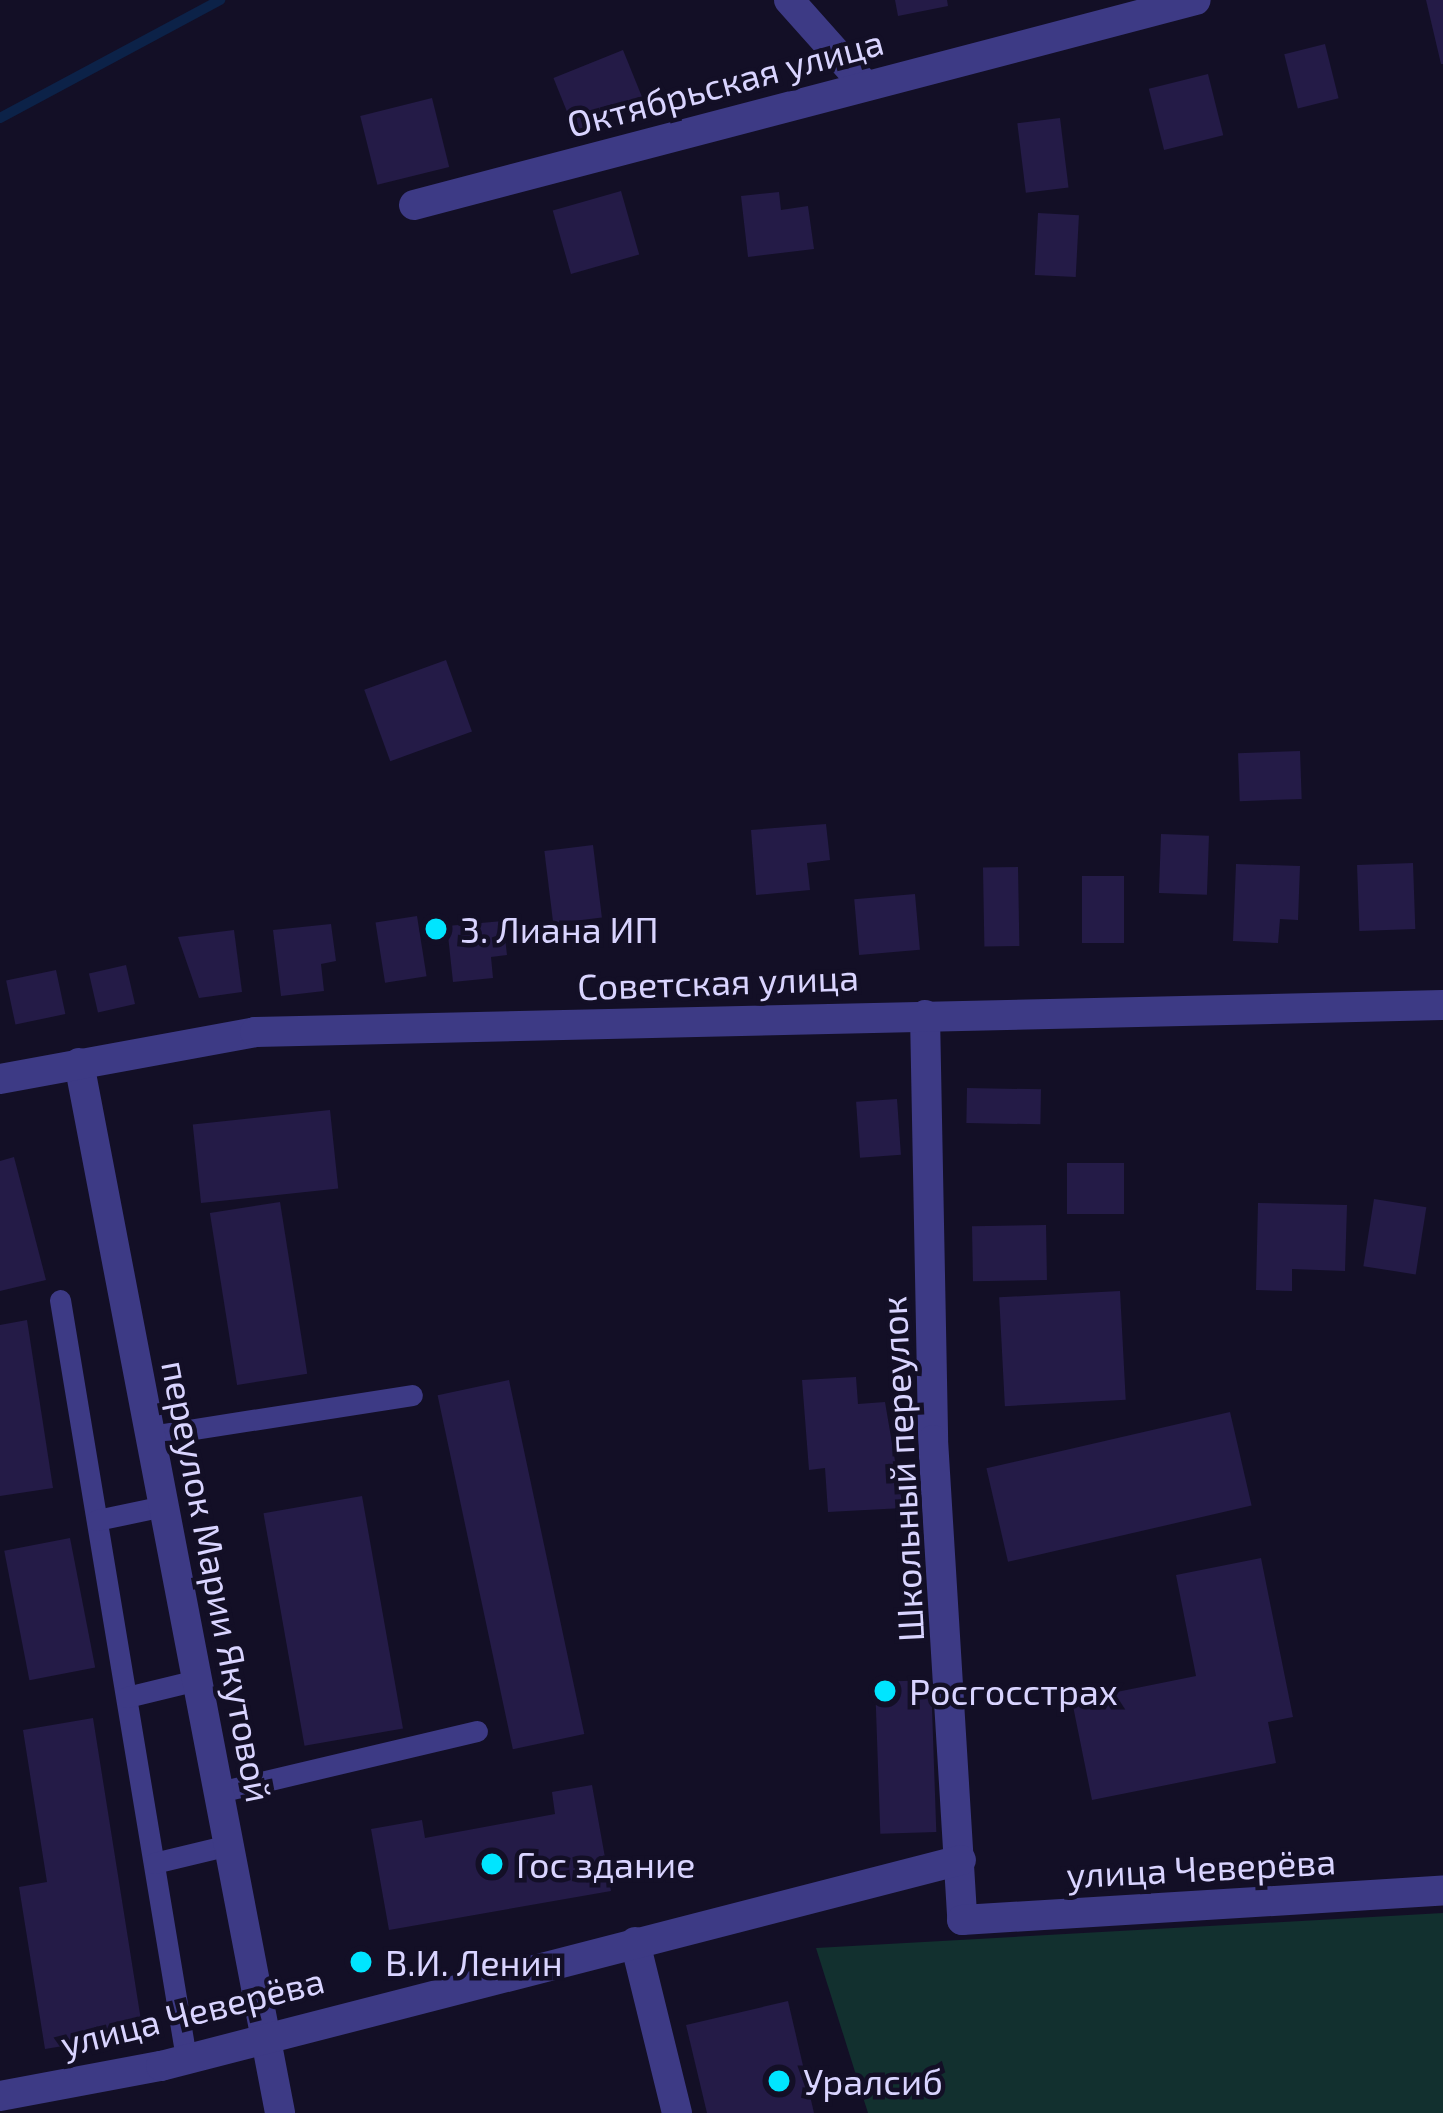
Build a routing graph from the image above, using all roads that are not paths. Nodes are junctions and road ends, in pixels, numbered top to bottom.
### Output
1 (789, 0) edge
2 (1196, 0) edge
3 (862, 82) junction
4 (414, 205) dead end
5 (1443, 1005) edge
6 (925, 1015) junction
7 (80, 1063) junction
8 (0, 1079) edge
9 (60, 1300) dead end
10 (412, 1395) dead end
11 (151, 1436) junction
12 (164, 1506) junction
13 (98, 1520) junction
14 (197, 1680) junction
15 (128, 1696) junction
16 (477, 1731) dead end
17 (219, 1792) junction
18 (229, 1845) junction
19 (961, 1860) junction
20 (154, 1863) junction
21 (1443, 1891) edge
22 (962, 1920) joint
23 (635, 1942) junction
24 (266, 2033) junction
25 (186, 2058) junction
26 (0, 2096) edge
27 (280, 2113) edge
28 (677, 2113) edge

1 - 3 street
2 - 3 street, Октябрьская улица
3 - 4 street, Октябрьская улица
5 - 6 street, Советская улица
6 - 7 street, Советская улица
6 - 19 street, Школьный переулок
7 - 8 street, Советская улица
7 - 11 street, переулок Марии Якутовой
9 - 13 lane
10 - 11 lane
11 - 12 street, переулок Марии Якутовой
12 - 13 lane
12 - 14 street, переулок Марии Якутовой
13 - 15 lane
14 - 15 lane
14 - 17 street, переулок Марии Якутовой
15 - 20 lane
16 - 17 lane
17 - 18 street, переулок Марии Якутовой
18 - 20 lane
18 - 24 street, переулок Марии Якутовой
19 - 22 street, Школьный переулок
19 - 23 street, улица Чеверёва
20 - 25 lane
21 - 22 street, улица Чеверёва
23 - 24 street, улица Чеверёва
23 - 28 street
24 - 25 street, улица Чеверёва
24 - 27 street, переулок Марии Якутовой
25 - 26 street, улица Чеверёва

